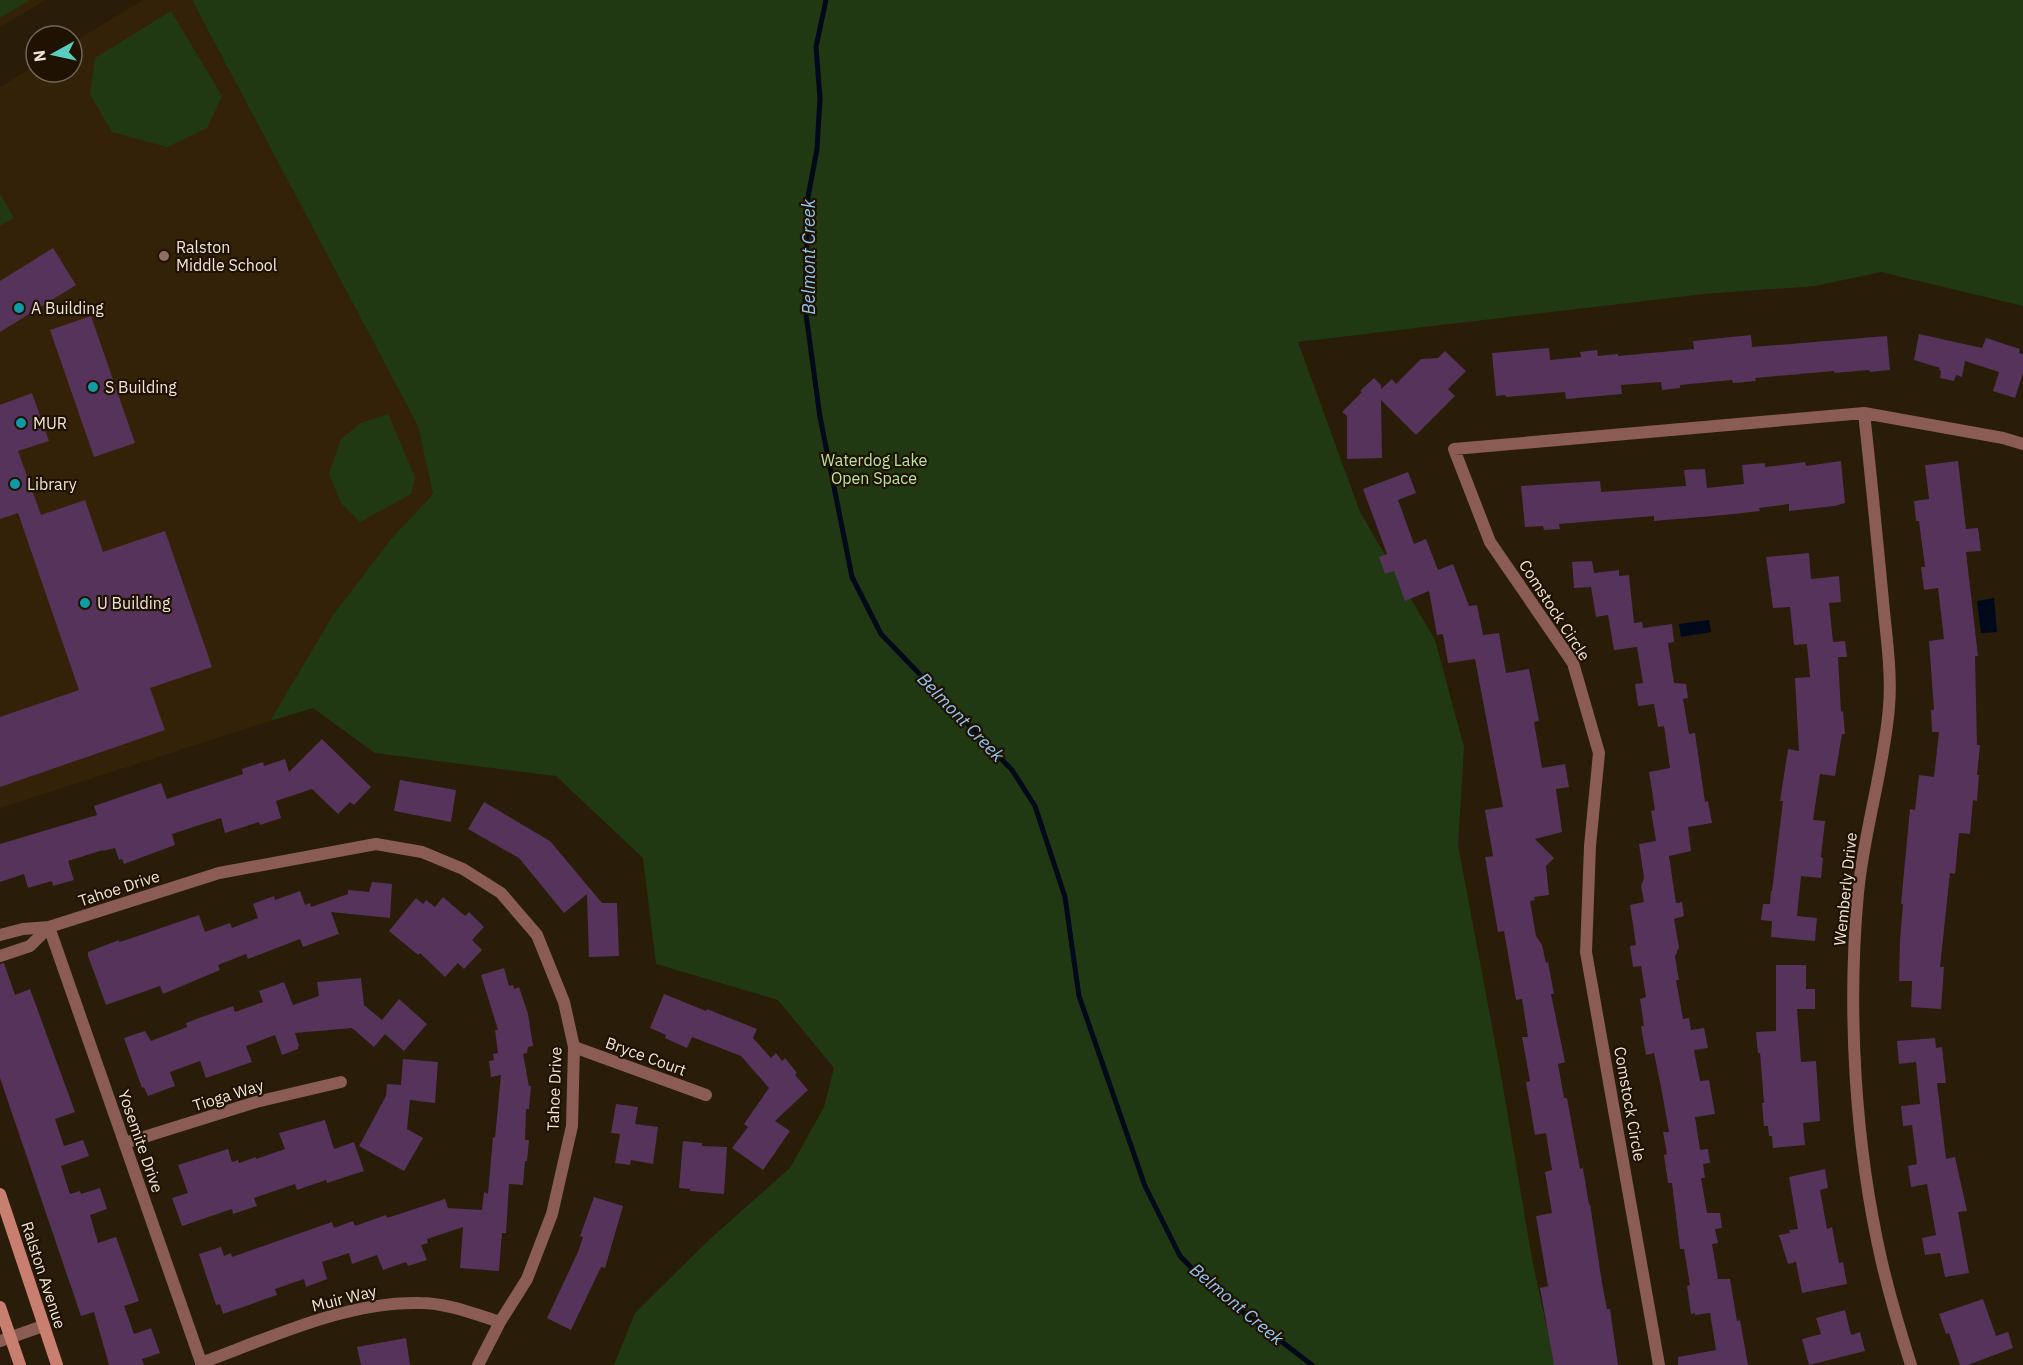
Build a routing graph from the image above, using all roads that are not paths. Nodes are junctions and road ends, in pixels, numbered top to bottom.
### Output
1 (1864, 413) junction
2 (2023, 444) edge
3 (49, 927) junction
4 (0, 935) edge
5 (0, 956) edge
6 (574, 1047) junction
7 (341, 1082) dead end
8 (706, 1095) dead end
9 (125, 1143) junction
10 (0, 1194) edge
11 (0, 1307) edge
12 (500, 1322) junction
13 (43, 1326) junction
14 (5, 1339) edge
15 (201, 1364) edge
16 (20, 1365) edge
17 (57, 1365) edge
18 (478, 1365) edge
19 (1659, 1365) edge
20 (1911, 1365) edge

1 - 2 street, Comstock Circle
1 - 19 street, Comstock Circle
1 - 20 street, Wemberly Drive
3 - 4 street, Tahoe Drive
3 - 5 street, Tahoe Drive
3 - 6 street, Tahoe Drive
3 - 9 street, Yosemite Drive
6 - 8 street, Bryce Court
6 - 12 street, Tahoe Drive
7 - 9 street, Tioga Way
9 - 15 street, Yosemite Drive
10 - 13 main road, Ralston Avenue
11 - 14 main road
12 - 15 street, Muir Way
12 - 18 street, Tahoe Drive
13 - 14 street
13 - 17 main road, Ralston Avenue
14 - 16 main road

